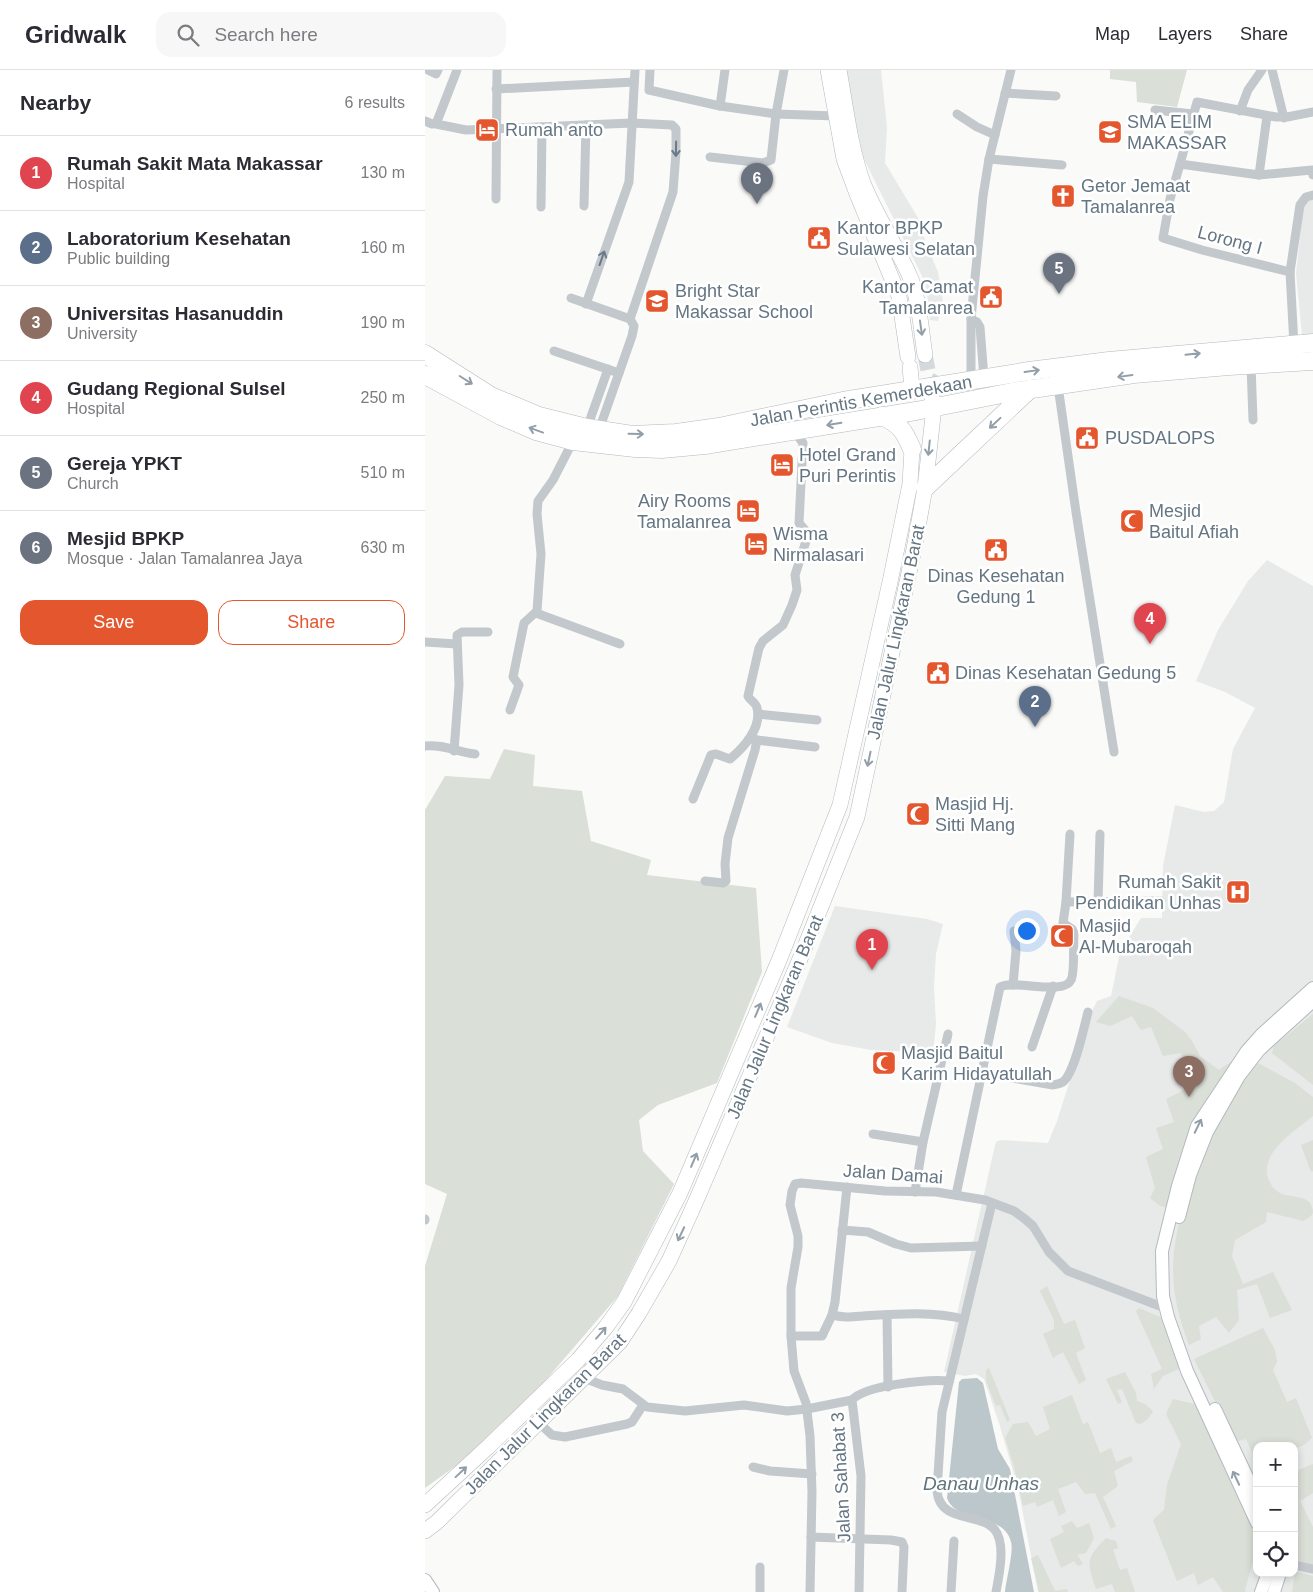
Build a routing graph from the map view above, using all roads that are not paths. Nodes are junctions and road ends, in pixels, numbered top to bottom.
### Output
1 (457, 70) edge
2 (497, 70) edge
3 (635, 70) edge
4 (650, 70) edge
5 (725, 70) edge
6 (784, 70) edge
7 (828, 70) edge
8 (839, 70) edge
9 (1011, 70) edge
10 (1262, 70) edge
11 (1272, 70) edge
12 (635, 82) junction
13 (497, 89) junction
14 (1005, 94) junction
15 (1056, 96) dead end
16 (720, 106) junction
17 (1155, 110) dead end
18 (1240, 111) junction
19 (1313, 112) edge
20 (776, 114) junction
21 (957, 114) dead end
22 (1193, 114) junction
23 (836, 116) junction
24 (1267, 116) junction
25 (1284, 118) junction
26 (632, 123) junction
27 (586, 125) junction
28 (542, 127) junction
29 (497, 128) junction
30 (995, 135) junction
31 (849, 156) junction
32 (710, 158) dead end
33 (989, 159) junction
34 (1179, 164) junction
35 (1062, 165) dead end
36 (1313, 172) edge
37 (1259, 175) junction
38 (1313, 195) edge
39 (496, 199) dead end
40 (584, 206) dead end
41 (541, 207) dead end
42 (1290, 272) junction
43 (571, 298) dead end
44 (586, 304) junction
45 (630, 319) junction
46 (1313, 343) edge
47 (1294, 345) junction
48 (554, 351) dead end
49 (425, 354) edge
50 (925, 354) tunnel mouth
51 (1313, 361) edge
52 (1251, 366) junction
53 (608, 369) junction
54 (619, 373) junction
55 (425, 376) edge
56 (977, 379) junction
57 (935, 386) junction
58 (1058, 386) junction
59 (913, 389) junction
60 (1030, 390) junction
61 (939, 406) junction
62 (916, 411) junction
63 (882, 416) junction
64 (1253, 420) dead end
65 (593, 429) junction
66 (793, 430) junction
67 (573, 441) junction
68 (913, 449) joint
69 (925, 488) junction
70 (536, 613) junction
71 (488, 632) dead end
72 (425, 642) edge
73 (457, 644) junction
74 (620, 644) dead end
75 (510, 710) dead end
76 (758, 714) junction
77 (817, 720) dead end
78 (753, 739) junction
79 (425, 746) edge
80 (815, 748) dead end
81 (454, 751) junction
82 (1114, 752) dead end
83 (475, 754) dead end
84 (693, 799) dead end
85 (1070, 834) dead end
86 (1100, 834) dead end
87 (705, 881) dead end
88 (1161, 901) dead end
89 (1066, 902) junction
90 (1098, 902) junction
91 (1014, 931) dead end
92 (1008, 985) junction
93 (1053, 986) junction
94 (1313, 988) edge
95 (1313, 1001) edge
96 (1088, 1012) dead end
97 (948, 1034) dead end
98 (1265, 1038) junction
99 (1032, 1047) dead end
100 (983, 1073) junction
101 (873, 1134) dead end
102 (923, 1142) junction
103 (847, 1187) junction
104 (915, 1192) junction
105 (680, 1193) junction
106 (956, 1195) junction
107 (986, 1200) junction
108 (696, 1201) junction
109 (842, 1230) junction
110 (982, 1246) junction
111 (1165, 1308) junction
112 (832, 1315) junction
113 (887, 1316) junction
114 (964, 1319) junction
115 (1177, 1332) junction
116 (791, 1336) junction
117 (584, 1378) junction
118 (949, 1381) junction
119 (888, 1387) junction
120 (853, 1400) junction
121 (643, 1405) junction
122 (807, 1409) junction
123 (539, 1423) junction
124 (753, 1467) dead end
125 (811, 1474) junction
126 (1253, 1490) edge
127 (425, 1505) edge
128 (1253, 1514) edge
129 (425, 1531) edge
130 (811, 1537) junction
131 (861, 1540) junction
132 (954, 1541) dead end
133 (1298, 1566) edge
134 (761, 1567) dead end
135 (1313, 1569) edge
136 (1267, 1577) edge
137 (1279, 1577) edge
138 (425, 1580) edge
139 (433, 1592) edge
140 (761, 1592) edge
141 (810, 1592) edge
142 (859, 1592) edge
143 (902, 1592) edge
144 (951, 1592) edge
145 (996, 1592) edge
146 (1261, 1592) edge
147 (1274, 1592) edge

1 - 29 street
2 - 13 street
3 - 12 street
4 - 16 street
5 - 16 street
6 - 20 street
7 - 23 main road
8 - 31 main road
9 - 14 street
10 - 18 street
11 - 25 street
12 - 13 street
12 - 26 street
13 - 29 street
14 - 15 street
14 - 30 street
16 - 20 street
17 - 22 street
18 - 22 street
18 - 24 street
19 - 25 street
20 - 23 street
20 - 32 street
21 - 30 street
22 - 34 street
23 - 31 main road
24 - 25 street
24 - 37 street
26 - 27 street
44 -> 26 street
26 -> 45 street
27 - 28 street
27 - 40 street
28 - 29 street
28 - 41 street
29 - 39 street
30 - 33 street
31 -> 50 main road
31 - 59 main road
33 - 35 street
33 - 56 street
34 - 37 street
34 - 42 street, Lorong I
36 - 37 street
38 - 42 street
42 - 47 street
43 - 44 street
44 - 45 street
45 - 54 street
46 - 47 highway, Jalan Perintis Kemerdekaan
56 -> 47 highway, Jalan Perintis Kemerdekaan
48 - 53 street
49 -> 65 highway, Jalan Perintis Kemerdekaan
51 - 52 highway, Jalan Perintis Kemerdekaan
52 -> 58 highway, Jalan Perintis Kemerdekaan
52 - 64 street
53 - 54 street
53 - 65 street
54 - 65 street
67 -> 55 highway, Jalan Perintis Kemerdekaan
56 - 57 highway, Jalan Perintis Kemerdekaan
57 - 59 highway, Jalan Perintis Kemerdekaan
57 - 61 highway
58 - 60 highway, Jalan Perintis Kemerdekaan
58 - 82 street
59 - 62 highway
65 -> 59 highway, Jalan Perintis Kemerdekaan
60 - 61 highway, Jalan Perintis Kemerdekaan
60 -> 69 highway
61 - 62 highway, Jalan Perintis Kemerdekaan
61 -> 69 main road, Jalan Jalur Lingkaran Barat
62 - 63 highway, Jalan Perintis Kemerdekaan
63 -> 66 highway, Jalan Perintis Kemerdekaan
63 - 68 highway
66 - 67 highway, Jalan Perintis Kemerdekaan
66 - 76 street
67 - 70 street
105 -> 68 main road, Jalan Jalur Lingkaran Barat
69 -> 108 main road, Jalan Jalur Lingkaran Barat
70 - 74 street
70 - 75 street
71 - 73 street
72 - 73 street
73 - 81 street
76 - 77 street
76 - 78 street
78 - 80 street
78 - 84 street
78 - 87 street
79 - 81 street
81 - 83 street
85 - 89 street
86 - 90 street
88 - 90 street
89 - 90 street
89 - 93 street
91 - 92 street
92 - 93 street
92 - 100 street
93 - 99 street
94 - 98 street
95 - 98 street
96 - 100 street
97 - 102 street
111 -> 98 street
98 - 115 street
100 - 106 street
101 - 102 street
102 - 104 street
103 - 104 street, Jalan Damai
103 - 109 street
103 - 116 street, Jalan Damai
104 - 106 street, Jalan Damai
105 - 108 main road
127 -> 105 main road, Jalan Jalur Lingkaran Barat
106 - 107 street, Jalan Damai
107 - 110 street
107 - 111 street, Jalan Damai
108 -> 117 main road, Jalan Jalur Lingkaran Barat
109 - 110 street
109 - 112 street
110 - 114 street
111 - 115 street
112 - 113 street
112 - 116 street
113 - 114 street
113 - 119 street
114 - 118 street
115 - 126 street
128 -> 115 street
116 - 122 street
117 - 121 street
117 - 123 main road, Jalan Jalur Lingkaran Barat
118 - 119 street, Jalan Sahabat 3
118 - 145 street
119 - 120 street, Jalan Sahabat 3
120 - 122 street
120 - 131 street, Jalan Sahabat 3
121 - 122 street
121 - 123 street
122 - 125 street
123 - 129 main road, Jalan Jalur Lingkaran Barat
124 - 125 street
125 - 130 street
130 - 131 street
130 - 141 street
131 - 142 street, Jalan Sahabat 3
131 - 143 street
132 - 144 street
133 - 135 street
134 - 140 street
136 - 146 street
137 - 147 street
138 - 139 street

